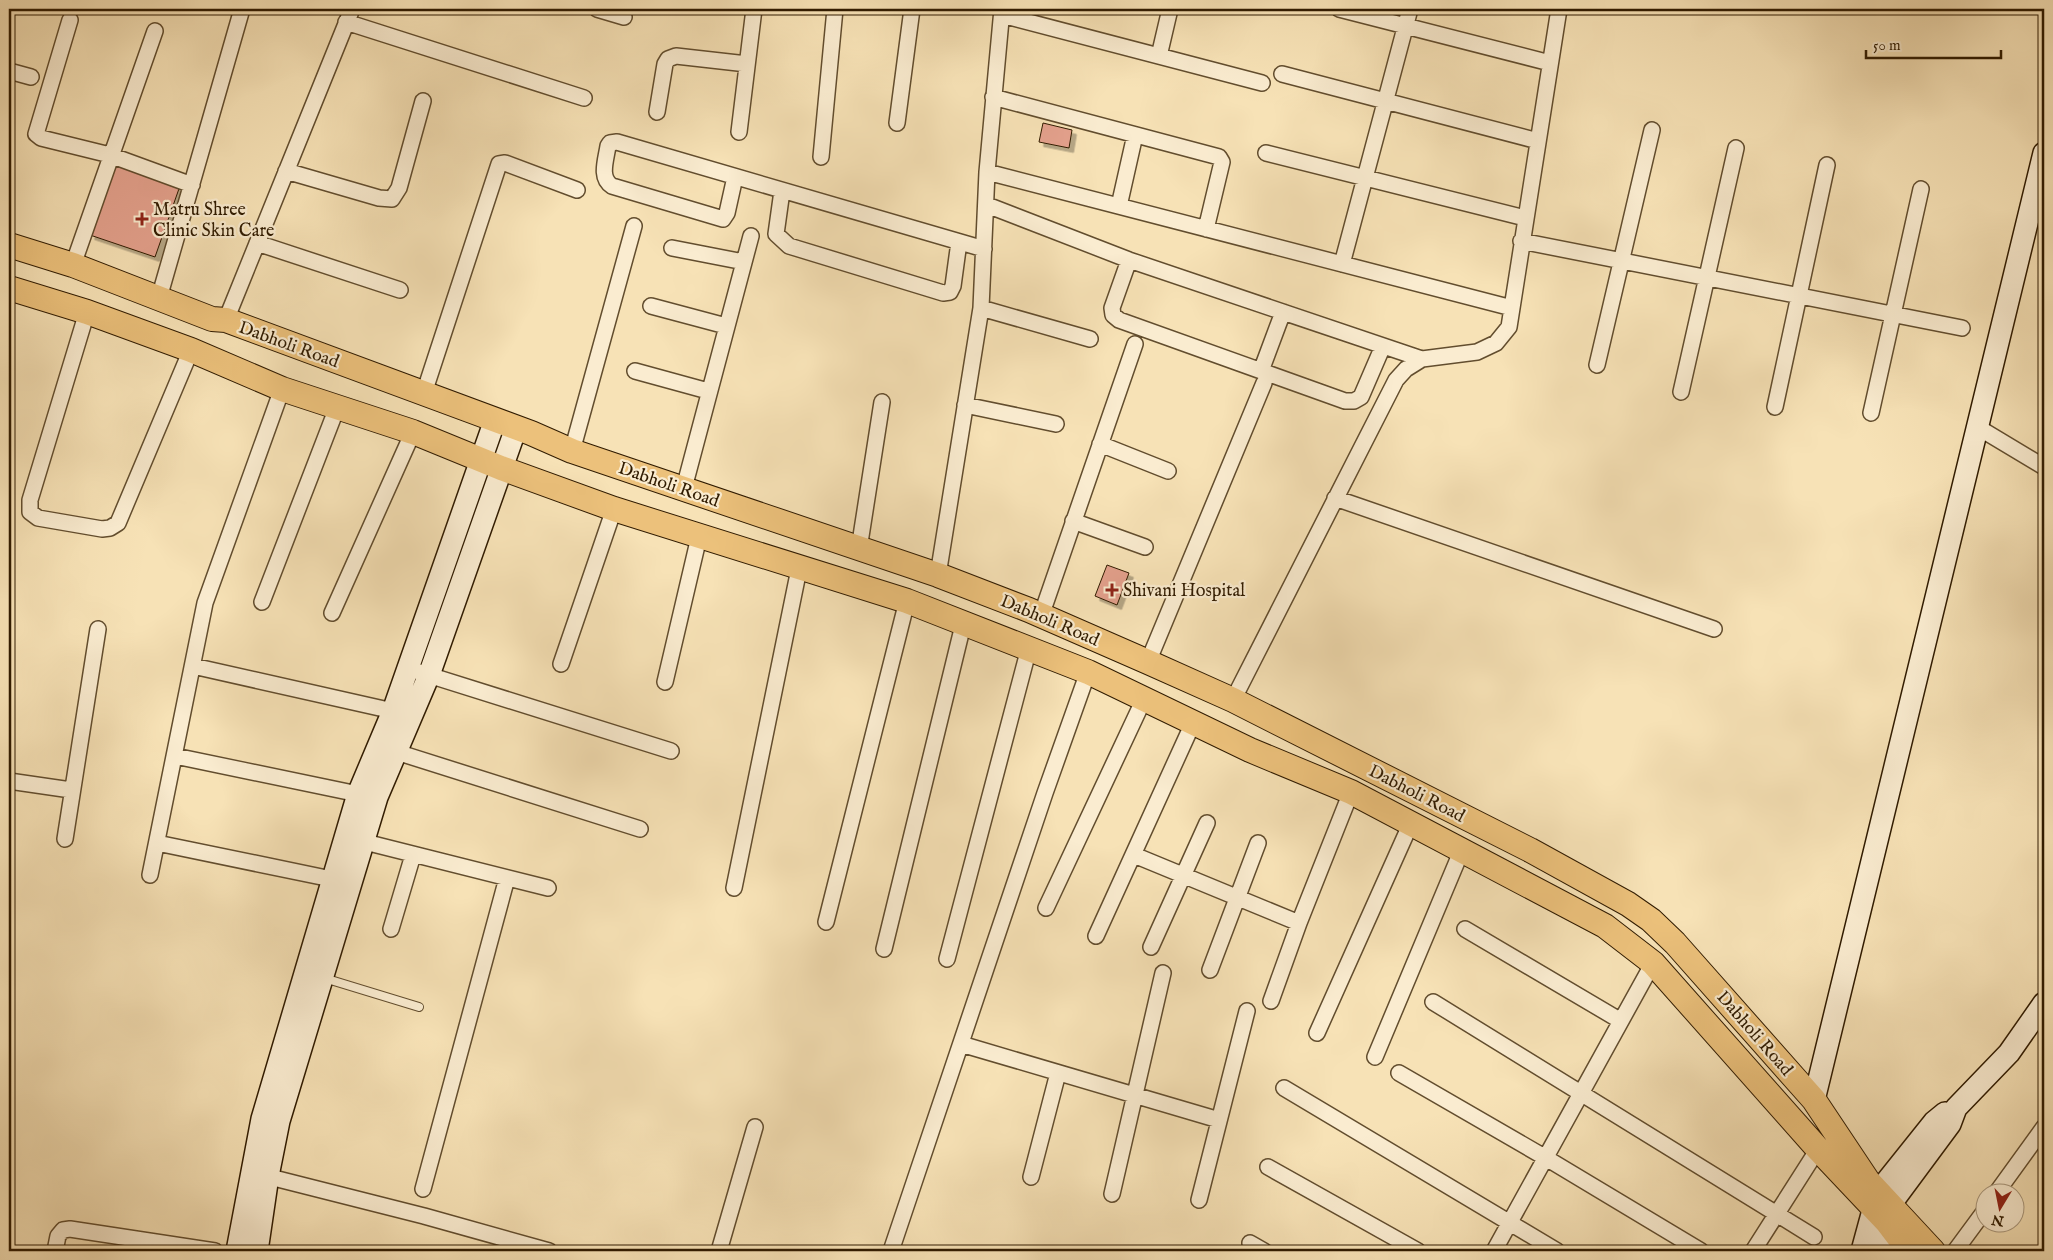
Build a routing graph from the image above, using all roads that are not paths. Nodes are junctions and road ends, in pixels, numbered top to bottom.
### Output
1 (242, 9) edge
2 (597, 9) edge
3 (754, 9) edge
4 (835, 9) edge
5 (912, 9) edge
6 (1170, 9) edge
7 (1339, 9) edge
8 (1410, 9) edge
9 (1559, 9) edge
10 (1002, 12) edge
11 (349, 15) edge
12 (624, 17) dead end
13 (70, 20) dead end
14 (1405, 26) junction
15 (155, 31) dead end
16 (1159, 56) junction
17 (1550, 63) junction
18 (747, 64) junction
19 (9, 71) edge
20 (1282, 74) dead end
21 (31, 77) dead end
22 (1262, 83) dead end
23 (993, 97) junction
24 (584, 98) dead end
25 (423, 102) dead end
26 (1386, 102) junction
27 (657, 112) dead end
28 (897, 123) dead end
29 (1652, 130) dead end
30 (739, 132) dead end
31 (1136, 135) junction
32 (1538, 141) junction
33 (1736, 148) dead end
34 (1266, 152) dead end
35 (2044, 153) edge
36 (110, 155) junction
37 (821, 157) dead end
38 (1827, 165) dead end
39 (286, 171) junction
40 (987, 172) junction
41 (735, 178) junction
42 (1365, 178) junction
43 (192, 185) junction
44 (1921, 189) dead end
45 (577, 190) dead end
46 (782, 191) junction
47 (987, 205) junction
48 (1119, 206) junction
49 (1525, 218) junction
50 (634, 226) dead end
51 (1206, 229) junction
52 (751, 236) dead end
53 (1521, 241) junction
54 (959, 242) junction
55 (257, 243) junction
56 (9, 245) edge
57 (672, 248) dead end
58 (984, 249) junction
59 (1129, 260) junction
60 (1621, 261) junction
61 (744, 262) junction
62 (1342, 264) junction
63 (73, 265) junction
64 (1707, 278) junction
65 (9, 288) edge
66 (400, 290) dead end
67 (1799, 296) junction
68 (159, 298) junction
69 (650, 306) dead end
70 (981, 308) junction
71 (1512, 308) junction
72 (87, 312) junction
73 (1283, 312) junction
74 (1893, 314) junction
75 (226, 320) junction
76 (726, 326) junction
77 (1962, 328) dead end
78 (1090, 339) dead end
79 (1134, 344) dead end
80 (1383, 346) junction
81 (191, 350) junction
82 (1422, 358) junction
83 (1597, 365) dead end
84 (634, 371) dead end
85 (1262, 377) junction
86 (282, 389) junction
87 (708, 391) junction
88 (1681, 392) dead end
89 (424, 393) junction
90 (882, 402) dead end
91 (338, 405) junction
92 (965, 405) junction
93 (1775, 407) dead end
94 (1871, 413) dead end
95 (506, 424) junction
96 (1056, 424) dead end
97 (1979, 428) junction
98 (413, 432) junction
99 (1100, 444) junction
100 (572, 451) junction
101 (491, 464) junction
102 (2044, 467) edge
103 (1168, 471) dead end
104 (684, 488) junction
105 (1335, 498) junction
106 (614, 509) junction
107 (1073, 521) junction
108 (699, 537) junction
109 (1145, 547) dead end
110 (860, 548) junction
111 (799, 569) junction
112 (938, 576) junction
113 (437, 587) junction
114 (457, 595) junction
115 (907, 601) junction
116 (262, 602) dead end
117 (332, 613) dead end
118 (1041, 616) junction
119 (963, 625) junction
120 (98, 629) dead end
121 (1714, 629) dead end
122 (1029, 648) junction
123 (1148, 662) junction
124 (560, 664) dead end
125 (193, 666) junction
126 (408, 668) junction
127 (1088, 672) junction
128 (429, 675) junction
129 (665, 682) dead end
130 (1144, 699) junction
131 (1233, 700) junction
132 (393, 711) junction
133 (1194, 723) junction
134 (388, 749) junction
135 (671, 751) dead end
136 (175, 756) junction
137 (9, 781) edge
138 (71, 790) junction
139 (1351, 792) junction
140 (358, 794) junction
141 (1207, 823) dead end
142 (1410, 823) junction
143 (640, 829) dead end
144 (64, 838) dead end
145 (355, 840) junction
146 (157, 843) junction
147 (1258, 843) dead end
148 (1461, 852) junction
149 (413, 854) junction
150 (1134, 855) junction
151 (1183, 873) junction
152 (150, 875) dead end
153 (508, 878) junction
154 (343, 882) junction
155 (548, 888) dead end
156 (734, 888) dead end
157 (1237, 896) junction
158 (1046, 908) dead end
159 (826, 922) dead end
160 (1299, 923) junction
161 (1465, 928) dead end
162 (391, 929) dead end
163 (1096, 936) dead end
164 (1151, 947) dead end
165 (884, 950) dead end
166 (947, 959) dead end
167 (1653, 963) junction
168 (1210, 970) dead end
169 (1163, 973) dead end
170 (315, 975) junction
171 (1271, 1001) dead end
172 (1433, 1002) dead end
173 (2044, 1003) edge
174 (419, 1007) dead end
175 (1247, 1011) dead end
176 (1621, 1021) junction
177 (1317, 1034) dead end
178 (961, 1044) junction
179 (1375, 1057) dead end
180 (1058, 1073) junction
181 (1399, 1073) dead end
182 (1284, 1088) dead end
183 (1582, 1093) junction
184 (1135, 1095) junction
185 (1814, 1100) junction
186 (1219, 1120) junction
187 (2044, 1127) edge
188 (755, 1128) dead end
189 (1818, 1149) junction
190 (1546, 1158) junction
191 (1268, 1167) dead end
192 (259, 1175) junction
193 (1031, 1177) dead end
194 (2004, 1182) edge
195 (423, 1189) dead end
196 (1112, 1194) dead end
197 (1199, 1200) dead end
198 (1882, 1207) junction
199 (1776, 1214) junction
200 (1976, 1222) edge
201 (1510, 1223) junction
202 (1814, 1237) dead end
203 (1250, 1243) dead end
204 (138, 1246) edge
205 (55, 1251) edge
206 (215, 1251) edge
207 (237, 1251) edge
208 (258, 1251) edge
209 (549, 1251) edge
210 (719, 1251) edge
211 (891, 1251) edge
212 (1264, 1251) edge
213 (1418, 1251) edge
214 (1494, 1251) edge
215 (1557, 1251) edge
216 (1702, 1251) edge
217 (1752, 1251) edge
218 (1862, 1251) edge
219 (1880, 1251) edge
220 (1909, 1251) edge
221 (1933, 1251) edge
222 (1955, 1251) edge

1 - 43 street
2 - 12 street
3 - 18 street
4 - 37 street
5 - 28 street
6 - 16 street
7 - 14 street
8 - 14 street
9 - 17 street
10 - 16 street
10 - 23 street
11 - 24 street
11 - 39 street
13 - 36 street
14 - 17 street
14 - 26 street
15 - 36 street
16 - 22 street
17 - 32 street
18 - 27 street
18 - 30 street
19 - 21 street
20 - 26 street
23 - 31 street
23 - 40 street
25 - 39 street
26 - 32 street
26 - 42 street
29 - 60 street
31 - 48 street
31 - 51 street
32 - 49 street
33 - 64 street
34 - 42 street
35 - 97 street
36 - 43 street
36 - 63 street
38 - 67 street
39 - 55 street
40 - 47 street
40 - 48 street
41 - 41 street
41 - 46 street
42 - 49 street
42 - 62 street
43 - 68 street
44 - 74 street
45 - 89 street
46 - 54 street
46 - 54 street
47 - 58 street
47 - 59 street
48 - 51 street
49 - 53 street
50 - 100 street
51 - 62 street
52 - 61 street
53 - 60 street
53 - 71 street
54 - 58 street
55 - 66 street
55 - 75 street
56 - 63 main road, Dabholi Road
57 - 61 street
58 - 70 street
59 - 73 street
59 - 85 street
60 - 64 street
60 - 83 street
61 - 76 street
62 - 71 street
63 - 68 main road, Dabholi Road
64 - 67 street
64 - 88 street
65 - 72 main road, Dabholi Road
67 - 74 street
67 - 93 street
68 - 75 main road, Dabholi Road
69 - 76 street
70 - 78 street
70 - 92 street
71 - 82 street
72 - 81 main road, Dabholi Road
72 - 81 street
73 - 80 street
73 - 85 street
74 - 77 street
74 - 94 street
75 - 89 main road, Dabholi Road
76 - 87 street
79 - 99 street
80 - 82 street
80 - 85 street
81 - 86 main road, Dabholi Road
82 - 105 street
84 - 87 street
85 - 123 street
86 - 91 main road, Dabholi Road
86 - 125 street
87 - 104 street
89 - 95 main road, Dabholi Road
90 - 110 street
91 - 98 main road, Dabholi Road
91 - 116 street
92 - 96 street
92 - 112 street
95 - 100 main road, Dabholi Road
95 - 101 street
97 - 102 street
97 - 185 street
98 - 101 main road, Dabholi Road
98 - 117 street
99 - 103 street
99 - 107 street
100 - 104 main road, Dabholi Road
101 - 106 main road, Dabholi Road
101 - 113 street
101 - 114 street
104 - 110 main road, Dabholi Road
105 - 121 street
105 - 131 street
106 - 108 main road, Dabholi Road
106 - 124 street
107 - 109 street
107 - 118 street
108 - 111 main road, Dabholi Road
108 - 129 street
110 - 112 main road, Dabholi Road
111 - 115 main road, Dabholi Road
111 - 156 street
112 - 118 main road, Dabholi Road
113 - 114 street
113 - 126 street
114 - 128 street
115 - 119 main road, Dabholi Road
115 - 159 street
118 - 123 main road, Dabholi Road
119 - 122 main road, Dabholi Road
119 - 165 street
120 - 138 street
122 - 127 main road, Dabholi Road
122 - 166 street
123 - 131 main road, Dabholi Road
125 - 132 street
125 - 136 street
126 - 128 street
126 - 132 street
127 - 130 main road, Dabholi Road
127 - 178 street
128 - 134 street
128 - 135 street
130 - 133 main road, Dabholi Road
130 - 158 street
131 - 185 main road, Dabholi Road
132 - 134 street
133 - 139 main road, Dabholi Road
133 - 150 street
134 - 140 street
134 - 143 street
134 - 145 street
136 - 140 street
136 - 146 street
137 - 138 street
138 - 144 street
139 - 142 main road, Dabholi Road
139 - 160 street
140 - 145 street
141 - 151 street
142 - 148 main road, Dabholi Road
142 - 177 street
145 - 149 street
145 - 154 street
146 - 152 street
146 - 154 street
147 - 157 street
148 - 167 main road, Dabholi Road
148 - 179 street
149 - 153 street
149 - 162 street
150 - 151 street
150 - 163 street
151 - 157 street
151 - 164 street
153 - 155 street
153 - 195 street
154 - 170 street
157 - 160 street
157 - 168 street
160 - 171 street
161 - 176 street
167 - 176 street
167 - 189 main road, Dabholi Road
169 - 184 street
170 - 174 lane
170 - 192 street
172 - 183 street
173 - 198 street
175 - 186 street
176 - 183 street
178 - 180 street
178 - 211 street
180 - 184 street
180 - 193 street
181 - 190 street
182 - 201 street
183 - 190 street
183 - 199 street
184 - 186 street
184 - 196 street
185 - 198 main road, Dabholi Road
186 - 197 street
187 - 194 street
188 - 210 street
189 - 198 main road, Dabholi Road
189 - 199 street
190 - 201 street
190 - 216 street
191 - 213 street
192 - 207 street
192 - 208 street
192 - 209 street
198 - 218 street
198 - 219 street
198 - 220 main road, Dabholi Road
198 - 221 main road, Dabholi Road
199 - 202 street
199 - 217 street
200 - 222 street
201 - 214 street
201 - 215 street
203 - 212 street
204 - 205 street
204 - 206 street

